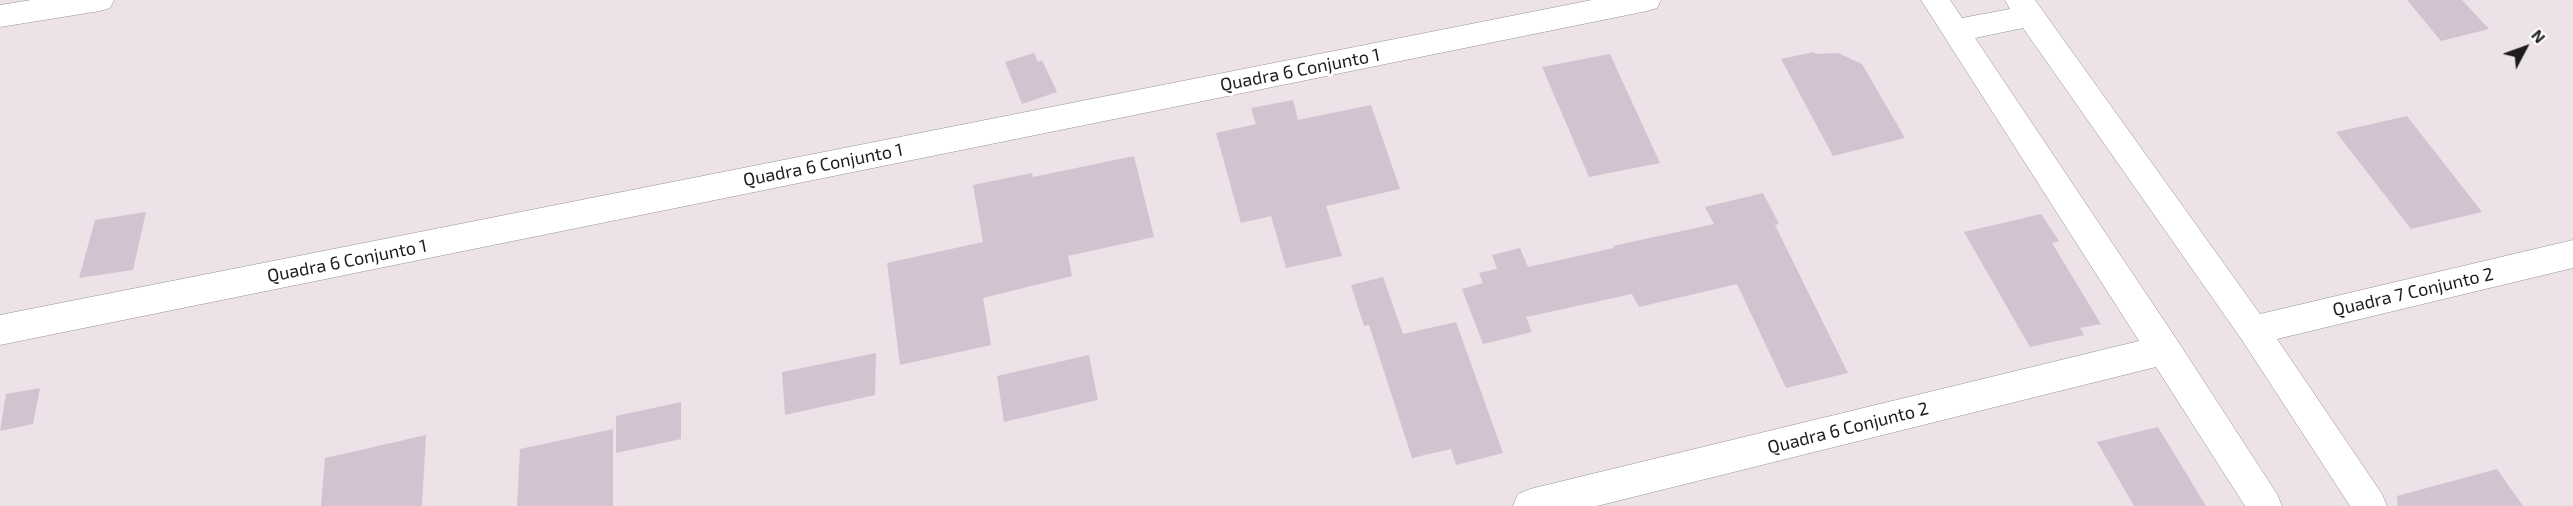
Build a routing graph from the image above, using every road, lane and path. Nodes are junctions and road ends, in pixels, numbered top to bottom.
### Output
1 (100, 0) edge
2 (1647, 0) edge
3 (1935, 0) edge
4 (2024, 8) edge
5 (0, 16) edge
6 (1956, 31) junction
7 (2573, 254) edge
8 (0, 330) edge
9 (2253, 330) junction
10 (2165, 350) junction
11 (1530, 506) edge
12 (2265, 506) edge
13 (2370, 506) edge

1 - 5 street
2 - 8 street, Quadra 6 Conjunto 1
3 - 6 street
4 - 6 street
4 - 9 street
6 - 10 street
7 - 9 street, Quadra 7 Conjunto 2
9 - 13 street
10 - 11 street, Quadra 6 Conjunto 2
10 - 12 street

